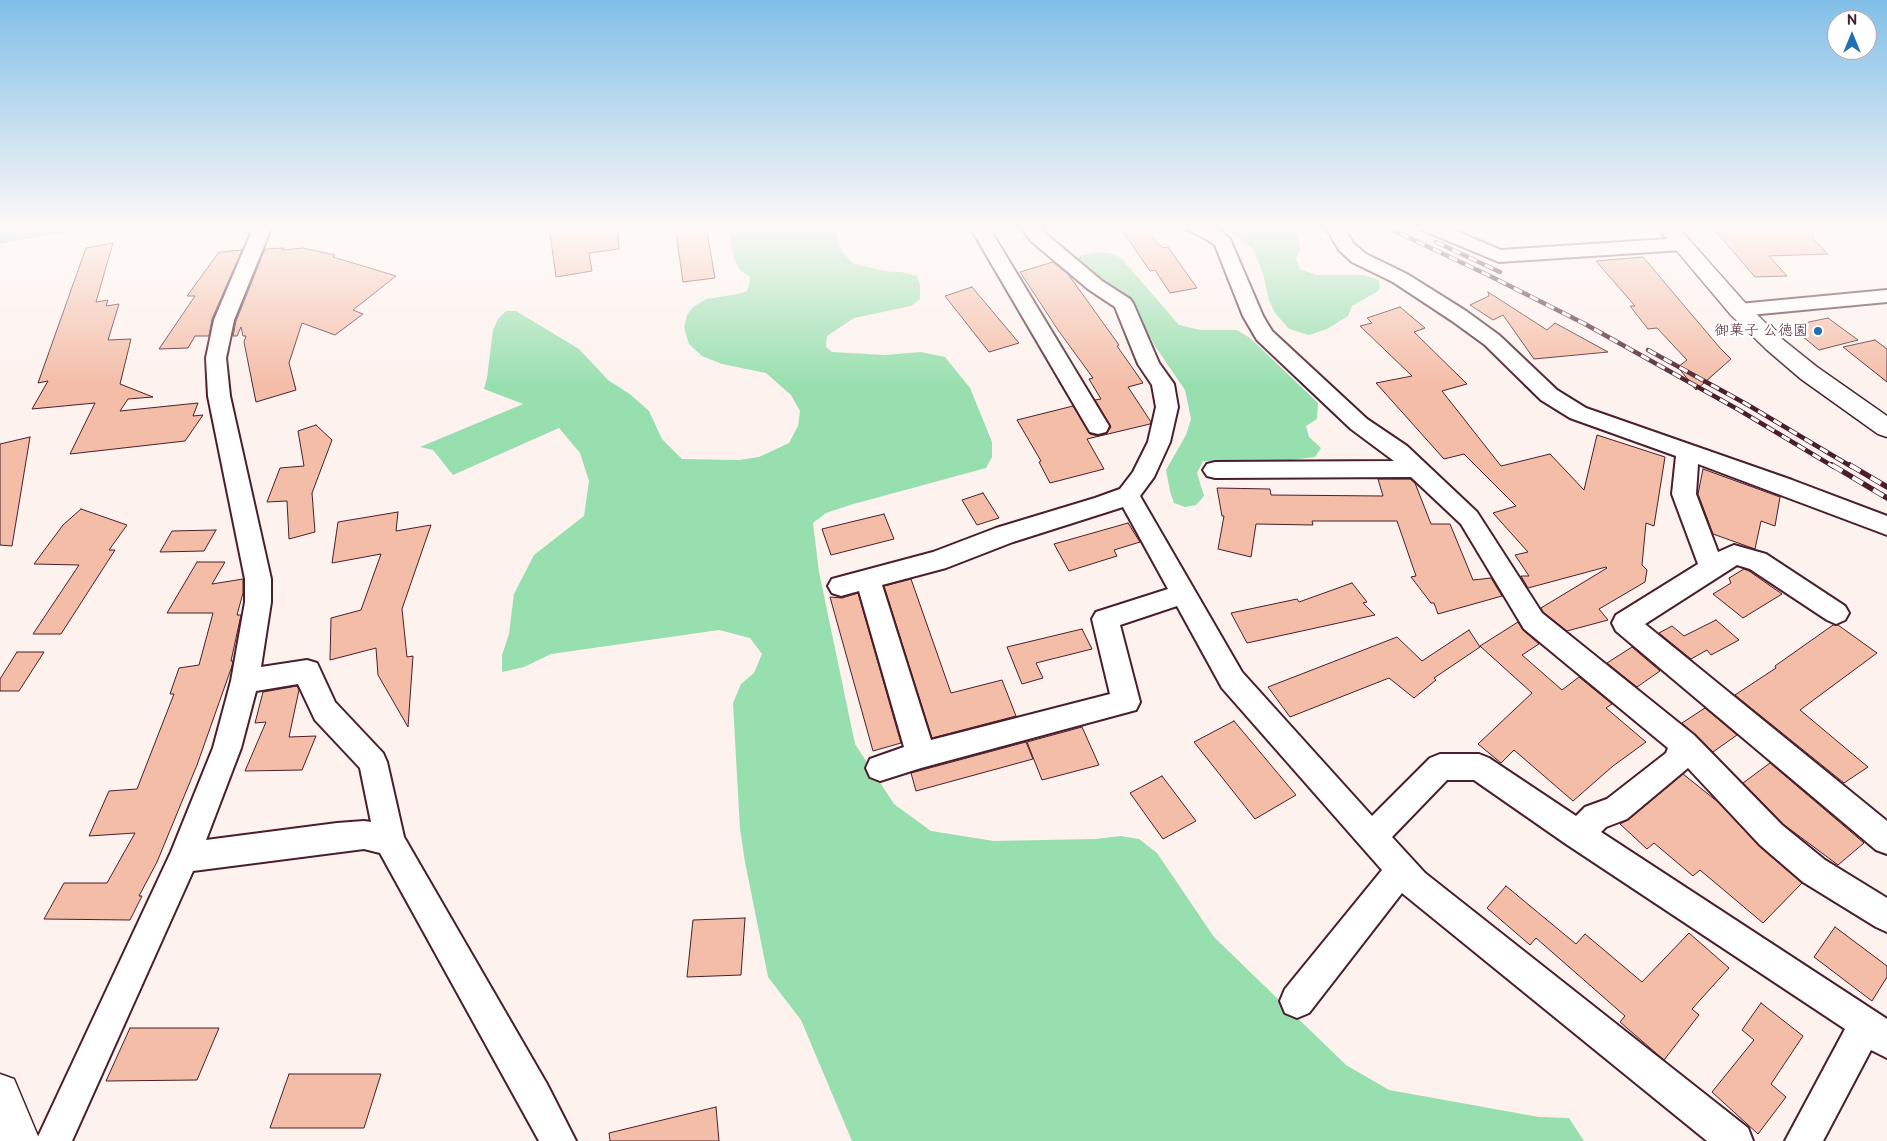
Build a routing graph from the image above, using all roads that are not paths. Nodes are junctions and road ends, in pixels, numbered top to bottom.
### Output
1 (241, 279) edge
2 (1010, 279) edge
3 (1088, 279) edge
4 (1238, 279) edge
5 (1402, 279) edge
6 (1712, 279) edge
7 (1887, 296) edge
8 (1739, 310) junction
9 (1098, 426) dead end
10 (1887, 428) edge
11 (1688, 453) junction
12 (1414, 469) junction
13 (1215, 470) dead end
14 (1128, 495) junction
15 (1887, 526) edge
16 (1712, 568) junction
17 (868, 580) junction
18 (841, 586) dead end
19 (1184, 594) junction
20 (1836, 613) dead end
21 (245, 681) junction
22 (1684, 744) junction
23 (921, 755) junction
24 (880, 768) dead end
25 (1576, 834) junction
26 (1372, 838) junction
27 (390, 840) junction
28 (1887, 840) edge
29 (184, 858) junction
30 (1401, 870) junction
31 (1887, 916) edge
32 (1297, 1001) dead end
33 (1877, 1032) edge
34 (0, 1093) edge
35 (20, 1141) edge
36 (54, 1141) edge
37 (558, 1141) edge
38 (1734, 1141) edge
39 (1802, 1141) edge

1 - 21 street
2 - 9 street
3 - 14 street
4 - 12 street
5 - 11 street
6 - 8 main road
7 - 8 street
8 - 10 main road
11 - 15 street
11 - 16 street
12 - 13 street
12 - 22 street
14 - 17 street
14 - 19 street
16 - 20 street
16 - 28 street
17 - 18 street
17 - 23 street
19 - 23 street
19 - 26 street
21 - 27 street
21 - 29 street
22 - 25 street
22 - 31 street
23 - 24 street
25 - 26 street
25 - 33 street
26 - 30 street
27 - 29 street
27 - 37 street
29 - 36 street
30 - 32 street
30 - 38 street
33 - 39 street
34 - 35 main road

